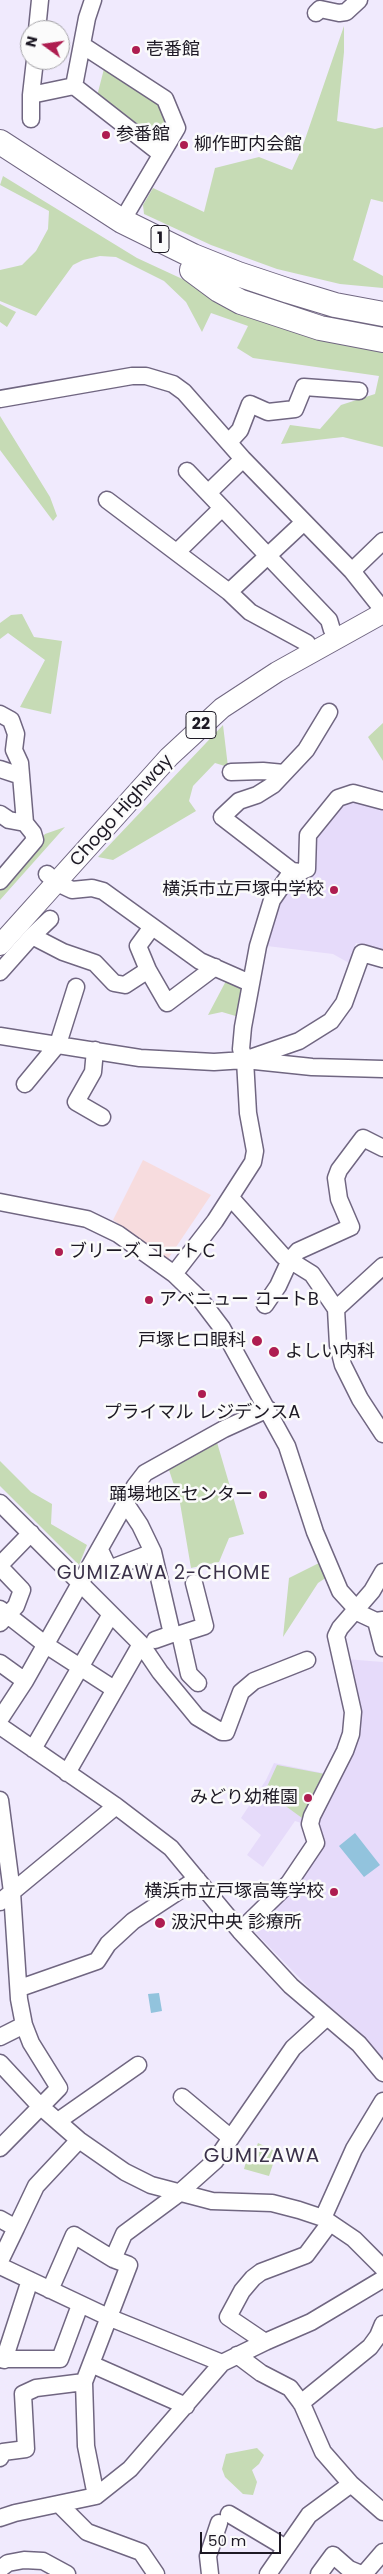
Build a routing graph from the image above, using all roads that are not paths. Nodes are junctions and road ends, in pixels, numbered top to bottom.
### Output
1 (40, 0) edge
2 (93, 0) edge
3 (359, 0) edge
4 (316, 13) dead end
5 (38, 20) edge
6 (82, 45) junction
7 (34, 70) edge
8 (74, 86) junction
9 (31, 95) junction
10 (31, 119) dead end
11 (0, 142) edge
12 (161, 154) junction
13 (0, 158) edge
14 (122, 221) junction
15 (192, 270) junction
16 (289, 291) junction
17 (383, 301) edge
18 (383, 314) edge
19 (383, 328) edge
20 (383, 340) edge
21 (359, 392) dead end
22 (0, 399) edge
23 (229, 442) junction
24 (243, 459) junction
25 (187, 471) dead end
26 (208, 492) junction
27 (107, 500) dead end
28 (222, 508) junction
29 (304, 522) junction
30 (383, 541) edge
31 (177, 552) junction
32 (268, 554) junction
33 (352, 571) junction
34 (229, 592) junction
35 (382, 606) edge
36 (332, 630) junction
37 (307, 643) junction
38 (329, 712) dead end
39 (0, 714) edge
40 (0, 769) edge
41 (231, 772) dead end
42 (284, 773) junction
43 (21, 776) junction
44 (383, 801) edge
45 (0, 814) edge
46 (25, 823) junction
47 (292, 871) junction
48 (52, 878) junction
49 (0, 881) edge
50 (50, 920) dead end
51 (0, 925) edge
52 (152, 928) junction
53 (32, 936) junction
54 (0, 945) edge
55 (383, 959) edge
56 (215, 967) junction
57 (148, 970) junction
58 (0, 972) edge
59 (250, 983) junction
60 (76, 987) dead end
61 (0, 1036) edge
62 (58, 1044) junction
63 (94, 1050) junction
64 (245, 1060) junction
65 (383, 1069) edge
66 (25, 1084) dead end
67 (102, 1117) dead end
68 (383, 1148) edge
69 (230, 1198) junction
70 (0, 1202) edge
71 (290, 1260) junction
72 (383, 1266) edge
73 (174, 1274) junction
74 (265, 1305) dead end
75 (336, 1309) junction
76 (268, 1409) junction
77 (383, 1434) edge
78 (0, 1503) edge
79 (126, 1504) junction
80 (31, 1533) junction
81 (100, 1550) junction
82 (153, 1552) junction
83 (0, 1566) edge
84 (383, 1572) edge
85 (194, 1583) dead end
86 (81, 1584) junction
87 (356, 1609) junction
88 (111, 1614) junction
89 (3, 1616) edge
90 (379, 1620) edge
91 (176, 1634) junction
92 (148, 1642) junction
93 (46, 1644) junction
94 (383, 1648) edge
95 (308, 1660) dead end
96 (0, 1663) edge
97 (79, 1668) junction
98 (25, 1681) junction
99 (198, 1684) dead end
100 (114, 1690) junction
101 (0, 1718) edge
102 (0, 1726) edge
103 (33, 1749) junction
104 (67, 1773) junction
105 (0, 1800) edge
106 (116, 1806) junction
107 (2, 1849) edge
108 (197, 1879) junction
109 (6, 1897) edge
110 (240, 1931) junction
111 (20, 1988) junction
112 (327, 2017) junction
113 (24, 2024) junction
114 (0, 2036) edge
115 (0, 2063) edge
116 (138, 2065) dead end
117 (383, 2073) edge
118 (182, 2097) dead end
119 (383, 2101) edge
120 (40, 2106) junction
121 (58, 2121) junction
122 (231, 2138) junction
123 (79, 2140) junction
124 (0, 2148) edge
125 (178, 2194) junction
126 (0, 2218) edge
127 (326, 2221) junction
128 (16, 2228) junction
129 (113, 2259) junction
130 (0, 2261) edge
131 (0, 2266) edge
132 (383, 2268) edge
133 (383, 2279) edge
134 (30, 2280) junction
135 (50, 2290) junction
136 (80, 2305) junction
137 (108, 2317) junction
138 (383, 2324) edge
139 (264, 2342) junction
140 (237, 2355) junction
141 (2, 2360) edge
142 (222, 2363) junction
143 (91, 2364) junction
144 (84, 2382) junction
145 (301, 2403) junction
146 (186, 2406) junction
147 (0, 2458) edge
148 (351, 2484) junction
149 (96, 2496) junction
150 (59, 2504) junction
151 (380, 2504) edge
152 (0, 2518) edge
153 (286, 2548) junction
154 (383, 2552) edge
155 (0, 2568) edge
156 (67, 2574) edge
157 (156, 2574) edge
158 (210, 2574) edge
159 (268, 2574) edge
160 (320, 2574) edge
161 (362, 2574) edge

1 - 5 street
2 - 6 street
3 - 4 street
6 - 8 street
6 - 12 street
7 - 9 street
8 - 9 street
8 - 12 street
9 - 10 street
11 - 14 highway, 1
12 - 14 street
13 - 15 highway, 1
14 - 16 highway, 1
15 - 19 highway, 1
15 - 20 highway
16 - 17 highway
16 - 18 highway, 1
21 - 23 street
22 - 23 street
23 - 24 street
24 - 26 street
24 - 29 street
25 - 26 street
26 - 28 street
27 - 31 street
28 - 31 street
28 - 32 street
29 - 32 street
29 - 33 street
30 - 33 street
31 - 34 street
32 - 34 street
32 - 36 street
33 - 35 street
34 - 37 street
35 - 36 main road, Chogo Highway / 22
35 - 48 main road, Chogo Highway / 22
36 - 37 main road, Chogo Highway / 22
37 - 48 main road, Chogo Highway / 22
38 - 42 street
39 - 43 street
40 - 43 street
41 - 42 street
42 - 47 street
43 - 46 street
44 - 47 street
45 - 46 street
46 - 49 street
47 - 59 street
48 - 51 main road, Chogo Highway / 22
48 - 52 street
48 - 54 main road, Chogo Highway / 22
50 - 53 street
52 - 56 street
52 - 57 street
53 - 57 street
53 - 58 street
55 - 64 street
56 - 57 street
56 - 59 street
59 - 64 street
60 - 62 street
61 - 62 street
62 - 63 street
62 - 66 street
63 - 64 street
63 - 67 street
64 - 65 street
64 - 69 street
68 - 71 street
69 - 71 street
69 - 73 street
70 - 73 street
71 - 74 street
71 - 75 street
72 - 75 street
73 - 76 street
75 - 77 street
76 - 79 street
76 - 87 street
78 - 80 street
79 - 81 street
79 - 82 street
80 - 83 street
80 - 86 street
81 - 82 street
81 - 86 street
82 - 91 street
83 - 89 street
84 - 87 street
85 - 91 street
86 - 88 street
86 - 93 street
87 - 90 street
87 - 110 street
88 - 92 street
88 - 97 street
89 - 93 street
90 - 94 street
91 - 92 street
91 - 99 street
92 - 95 street
92 - 100 street
93 - 97 street
93 - 98 street
96 - 98 street
97 - 100 street
97 - 103 street
98 - 101 street
100 - 104 street
102 - 103 street
103 - 104 street
104 - 106 street
105 - 107 street
106 - 108 street
106 - 109 street
107 - 109 street
108 - 110 street
108 - 111 street
109 - 111 street
110 - 112 street
111 - 113 street
112 - 117 street
112 - 122 street
113 - 114 street
113 - 120 street
115 - 120 street
116 - 121 street
118 - 122 street
119 - 127 street
120 - 121 street
120 - 124 street
121 - 123 street
122 - 125 street
123 - 125 street
123 - 128 street
125 - 127 street
125 - 129 street
126 - 128 street
127 - 132 street
127 - 139 street
128 - 130 street
129 - 135 street
129 - 137 street
131 - 134 street
133 - 139 street
134 - 135 street
134 - 141 street
135 - 136 street
136 - 137 street
136 - 141 street
137 - 142 street
137 - 143 street
138 - 145 street
139 - 140 street
140 - 142 street
140 - 145 street
142 - 146 street
143 - 144 street
143 - 146 street
144 - 147 street
144 - 149 street
145 - 148 street
146 - 149 street
148 - 151 street
148 - 153 street
149 - 150 street
150 - 152 street
150 - 157 street
153 - 158 street
153 - 159 street
154 - 161 street
155 - 156 street
160 - 161 street

